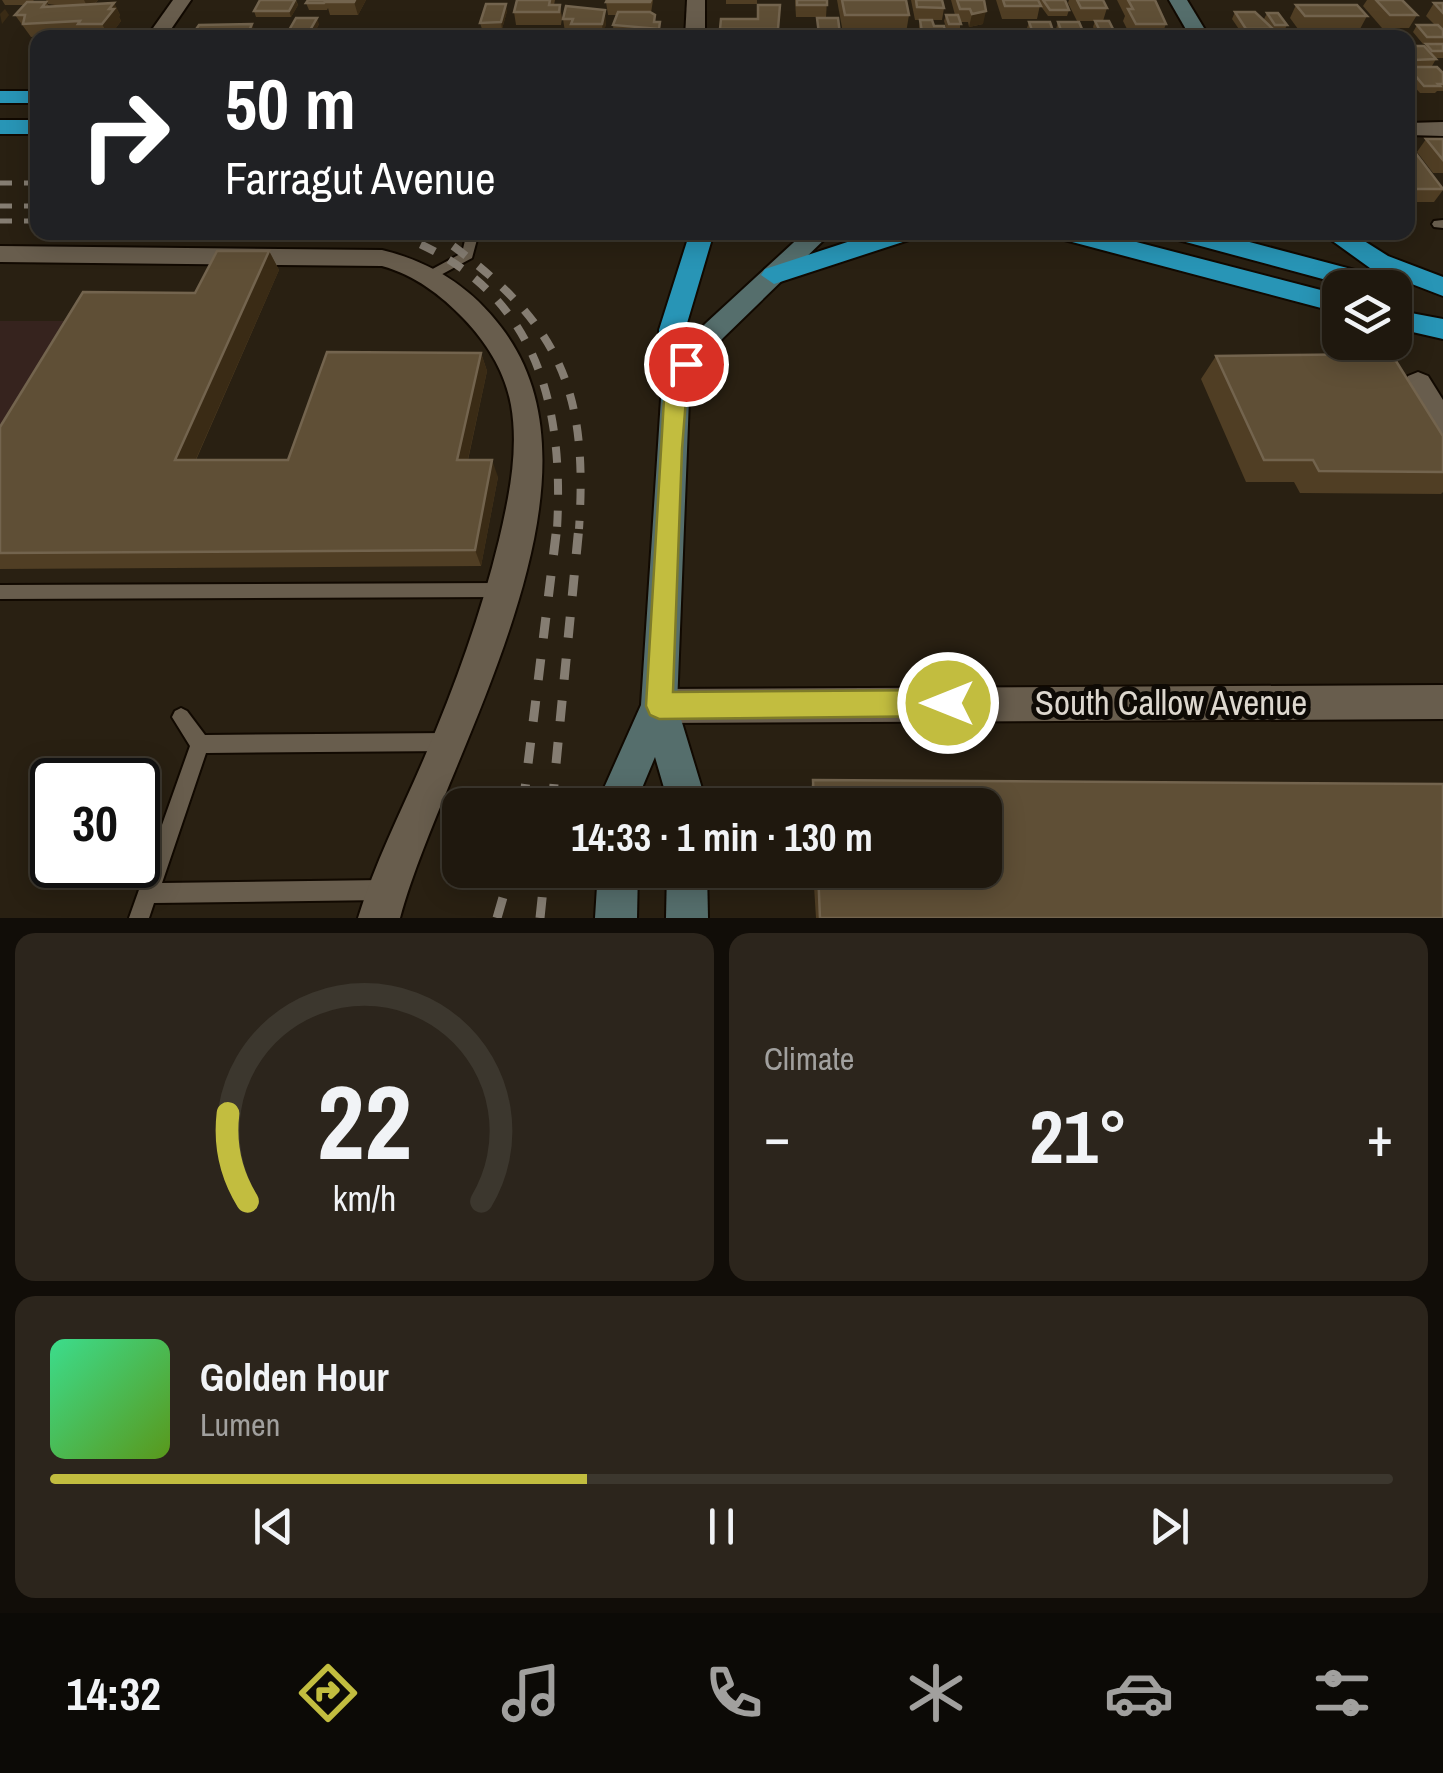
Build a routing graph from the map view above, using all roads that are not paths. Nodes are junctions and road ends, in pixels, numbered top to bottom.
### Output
1 (182, 0) edge
2 (696, 0) edge
3 (1178, 0) edge
4 (161, 30) edge
5 (694, 30) edge
6 (1197, 30) edge
7 (0, 97) edge
8 (30, 98) edge
9 (0, 127) edge
10 (30, 127) edge
11 (1415, 129) edge
12 (1443, 129) edge
13 (471, 240) edge
14 (700, 240) edge
15 (811, 240) edge
16 (881, 240) edge
17 (1096, 240) edge
18 (1210, 240) edge
19 (1344, 240) edge
20 (0, 254) edge
21 (1325, 270) edge
22 (431, 275) junction
23 (774, 275) junction
24 (1443, 286) edge
25 (1412, 291) edge
26 (1443, 296) edge
27 (1322, 299) edge
28 (1412, 322) edge
29 (1443, 328) edge
30 (1418, 383) dead end
31 (675, 399) junction
32 (1443, 424) edge
33 (503, 590) junction
34 (0, 592) edge
35 (1443, 702) edge
36 (659, 706) junction
37 (181, 717) dead end
38 (450, 742) junction
39 (200, 744) junction
40 (623, 788) edge
41 (683, 788) edge
42 (617, 888) edge
43 (687, 888) edge
44 (148, 892) junction
45 (383, 904) edge
46 (139, 918) edge
47 (616, 918) edge
48 (687, 918) edge

1 - 4 street
2 - 5 street
3 - 6 street
7 - 8 highway
9 - 10 highway
11 - 12 street
13 - 22 lane
14 - 31 highway
15 - 23 street
16 - 23 highway
17 - 27 highway
18 - 21 highway
19 - 24 highway
20 - 22 street
22 - 33 street
23 - 31 street
25 - 26 highway
28 - 29 highway
30 - 32 street
31 - 36 street
33 - 34 lane
33 - 38 street
35 - 36 street, South Callow Avenue
36 - 40 street
36 - 41 street
37 - 39 lane
38 - 39 lane
38 - 45 street
39 - 44 lane
42 - 47 street
43 - 48 street
44 - 45 lane
44 - 46 lane

